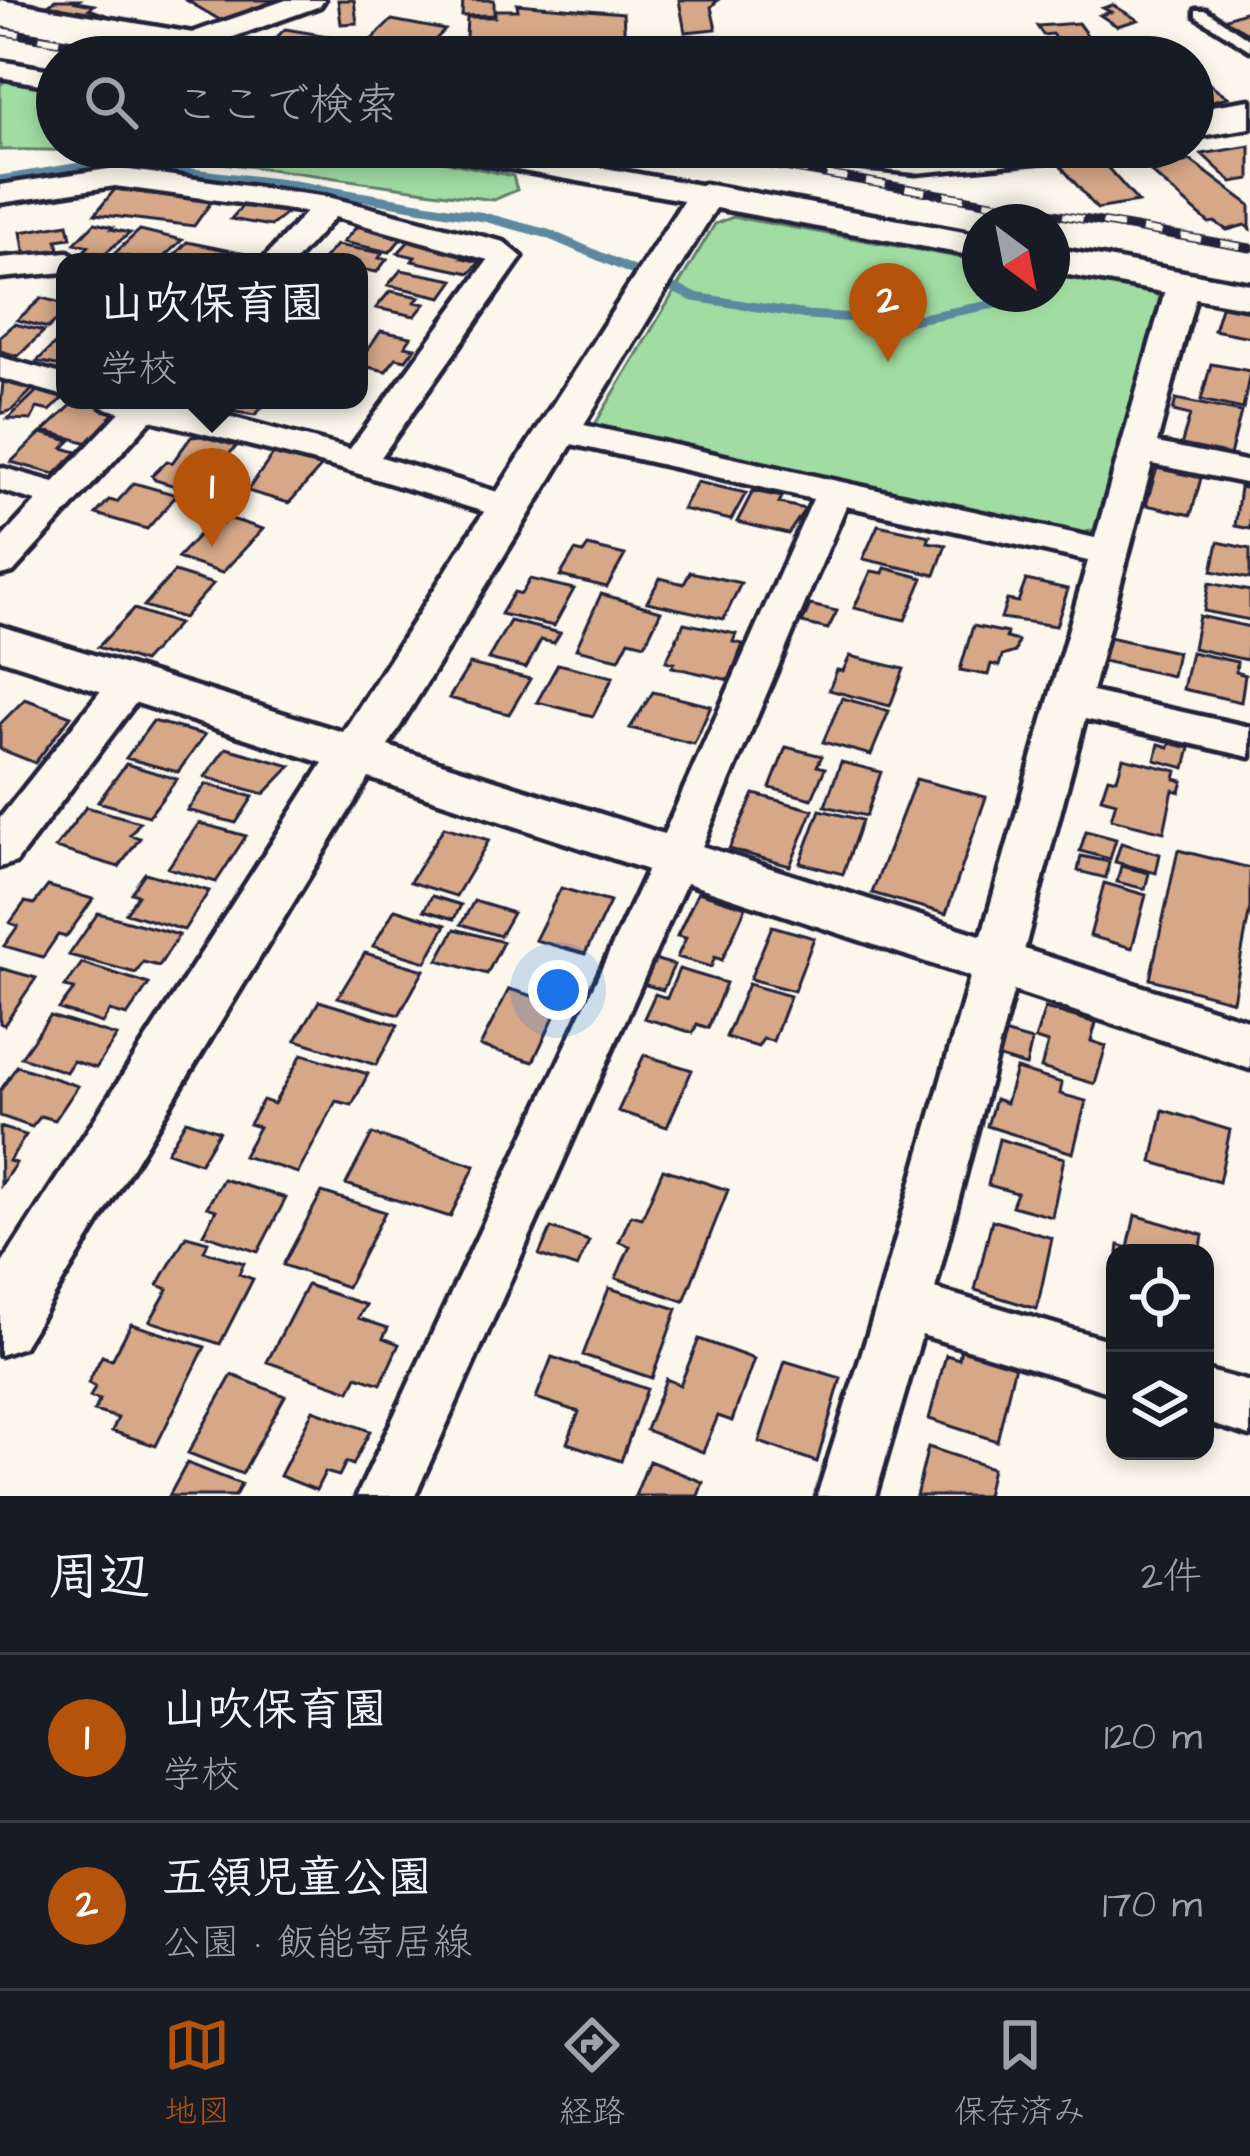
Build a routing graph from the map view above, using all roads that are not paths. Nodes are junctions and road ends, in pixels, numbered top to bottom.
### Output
1 (311, 0) edge
2 (1201, 13) dead end
3 (0, 14) edge
4 (131, 36) edge
5 (209, 36) edge
6 (1250, 46) edge
7 (0, 69) edge
8 (36, 75) edge
9 (1250, 114) edge
10 (1214, 120) edge
11 (556, 168) edge
12 (0, 194) edge
13 (706, 195) junction
14 (328, 206) junction
15 (962, 243) edge
16 (285, 253) edge
17 (56, 263) edge
18 (1070, 263) edge
19 (0, 268) edge
20 (1183, 284) junction
21 (1250, 296) edge
22 (0, 368) edge
23 (56, 384) edge
24 (131, 409) edge
25 (159, 409) edge
26 (557, 430) junction
27 (1139, 450) junction
28 (359, 462) junction
29 (1250, 473) edge
30 (0, 478) edge
31 (833, 494) junction
32 (63, 497) junction
33 (508, 506) junction
34 (1108, 553) junction
35 (0, 563) edge
36 (0, 642) edge
37 (129, 683) junction
38 (1070, 700) junction
39 (1250, 742) edge
40 (356, 755) junction
41 (0, 850) edge
42 (676, 856) junction
43 (998, 964) junction
44 (1250, 1045) edge
45 (904, 1305) junction
46 (0, 1325) edge
47 (1106, 1365) edge
48 (1214, 1399) edge
49 (1250, 1409) edge
50 (386, 1496) edge
51 (846, 1496) edge

1 - 5 street
2 - 6 lane
3 - 4 main road
7 - 8 street
9 - 10 main road
11 - 13 street
12 - 14 street
13 - 15 street
13 - 26 street
14 - 16 street
14 - 28 street
17 - 19 street
18 - 20 street
20 - 21 street
20 - 27 street
22 - 23 street
24 - 32 street
25 - 28 street
26 - 31 street
26 - 33 street
27 - 29 street
27 - 34 street
28 - 33 street
30 - 32 street
31 - 34 street
31 - 42 street
32 - 35 street
33 - 40 street
34 - 38 street
36 - 37 street
37 - 40 street
37 - 41 street
38 - 39 street
38 - 43 street
40 - 42 street
40 - 46 street
42 - 43 street
42 - 50 street
43 - 44 street
43 - 45 street
45 - 47 street
45 - 51 street
48 - 49 street

